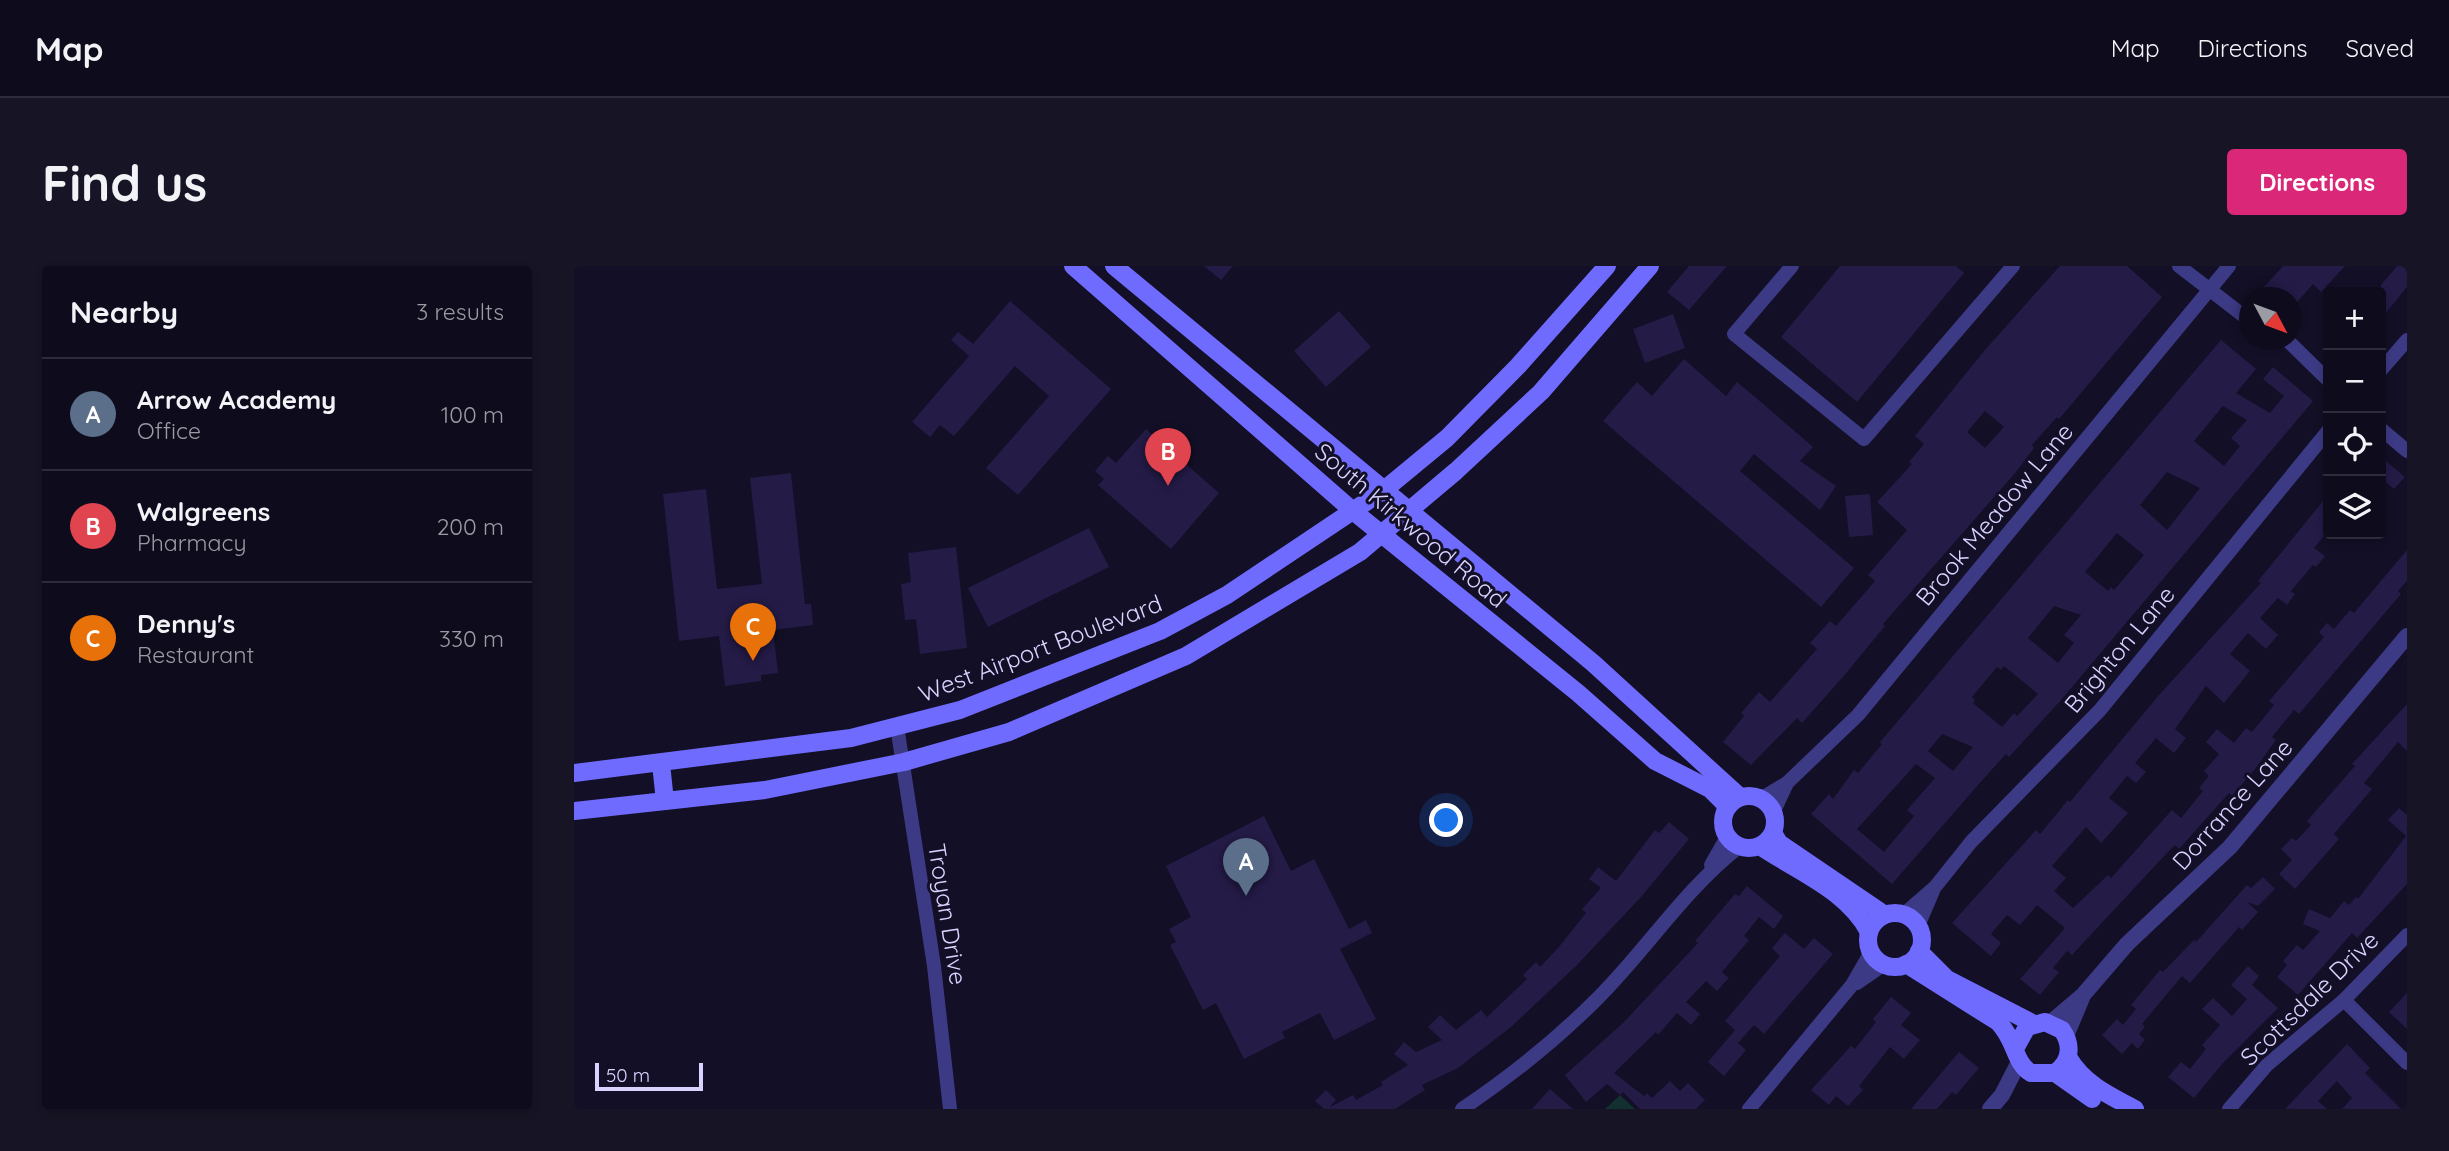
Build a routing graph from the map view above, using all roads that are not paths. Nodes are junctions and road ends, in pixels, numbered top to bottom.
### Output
1 (1073, 266) edge
2 (1114, 266) edge
3 (1606, 266) edge
4 (1650, 266) edge
5 (1792, 266) edge
6 (2013, 266) edge
7 (2179, 266) edge
8 (2229, 266) edge
9 (2208, 290) junction
10 (2239, 313) edge
11 (1188, 327) junction
12 (2407, 340) edge
13 (1168, 350) junction
14 (2297, 350) edge
15 (2386, 364) edge
16 (2323, 375) edge
17 (2386, 433) edge
18 (2323, 437) edge
19 (2407, 451) edge
20 (1384, 490) junction
21 (1353, 511) junction
22 (1408, 511) junction
23 (1380, 534) junction
24 (2407, 636) edge
25 (1127, 646) junction
26 (1142, 676) junction
27 (897, 726) junction
28 (904, 762) junction
29 (662, 764) junction
30 (574, 774) edge
31 (665, 801) junction
32 (1734, 802) junction
33 (1768, 805) junction
34 (574, 811) edge
35 (1767, 840) junction
36 (1733, 842) junction
37 (1885, 915) junction
38 (1911, 920) junction
39 (1869, 932) junction
40 (2407, 935) edge
41 (1919, 951) junction
42 (1877, 959) junction
43 (1906, 964) junction
44 (2083, 995) junction
45 (2344, 1000) junction
46 (2042, 1023) junction
47 (2067, 1036) junction
48 (2068, 1057) junction
49 (2022, 1060) junction
50 (2407, 1063) edge
51 (2055, 1073) junction
52 (2244, 1094) junction
53 (950, 1109) edge
54 (1462, 1109) edge
55 (1749, 1109) edge
56 (1990, 1109) edge
57 (2112, 1109) edge
58 (2135, 1109) edge
59 (2229, 1109) edge
60 (2237, 1109) edge

1 - 13 main road, South Kirkwood Road
2 - 11 main road, South Kirkwood Road
3 - 20 main road, West Airport Boulevard
4 - 22 main road
5 - 6 street
7 - 9 street
8 - 9 street, Brook Meadow Lane
9 - 10 street
9 - 33 street, Brook Meadow Lane
11 - 13 main road
11 - 20 main road, South Kirkwood Road
12 - 15 street
13 - 21 main road, South Kirkwood Road
14 - 16 street
17 - 19 street
18 - 38 street, Brighton Lane
20 - 21 main road, West Airport Boulevard
20 - 22 main road, South Kirkwood Road
21 - 23 main road, South Kirkwood Road
21 - 25 main road, West Airport Boulevard
22 - 23 main road
22 - 32 main road, South Kirkwood Road
23 - 26 main road
23 - 32 main road, South Kirkwood Road
24 - 44 street, Dorrance Lane
25 - 26 main road
25 - 27 main road, West Airport Boulevard
26 - 28 main road
27 - 28 street, Troyan Drive
27 - 29 main road, West Airport Boulevard
28 - 31 main road
28 - 53 street, Troyan Drive
29 - 30 main road, West Airport Boulevard
29 - 31 main road
31 - 34 main road
32 - 33 main road
32 - 36 main road
33 - 35 main road
35 - 36 main road
35 - 37 main road
35 - 39 main road
36 - 54 street
37 - 38 main road
37 - 39 main road
38 - 41 main road
39 - 42 main road
40 - 45 street, Scottsdale Drive
41 - 43 main road
41 - 46 main road
42 - 43 main road
42 - 55 street
43 - 49 main road
44 - 46 street, Dorrance Lane
44 - 47 street, Dorrance Lane
45 - 50 street
45 - 52 street, Scottsdale Drive
46 - 47 main road
46 - 49 main road
47 - 48 main road
48 - 51 main road
48 - 58 main road
49 - 51 main road
49 - 56 street
51 - 57 main road
52 - 59 street, Scottsdale Drive
52 - 60 street, Scottsdale Drive

